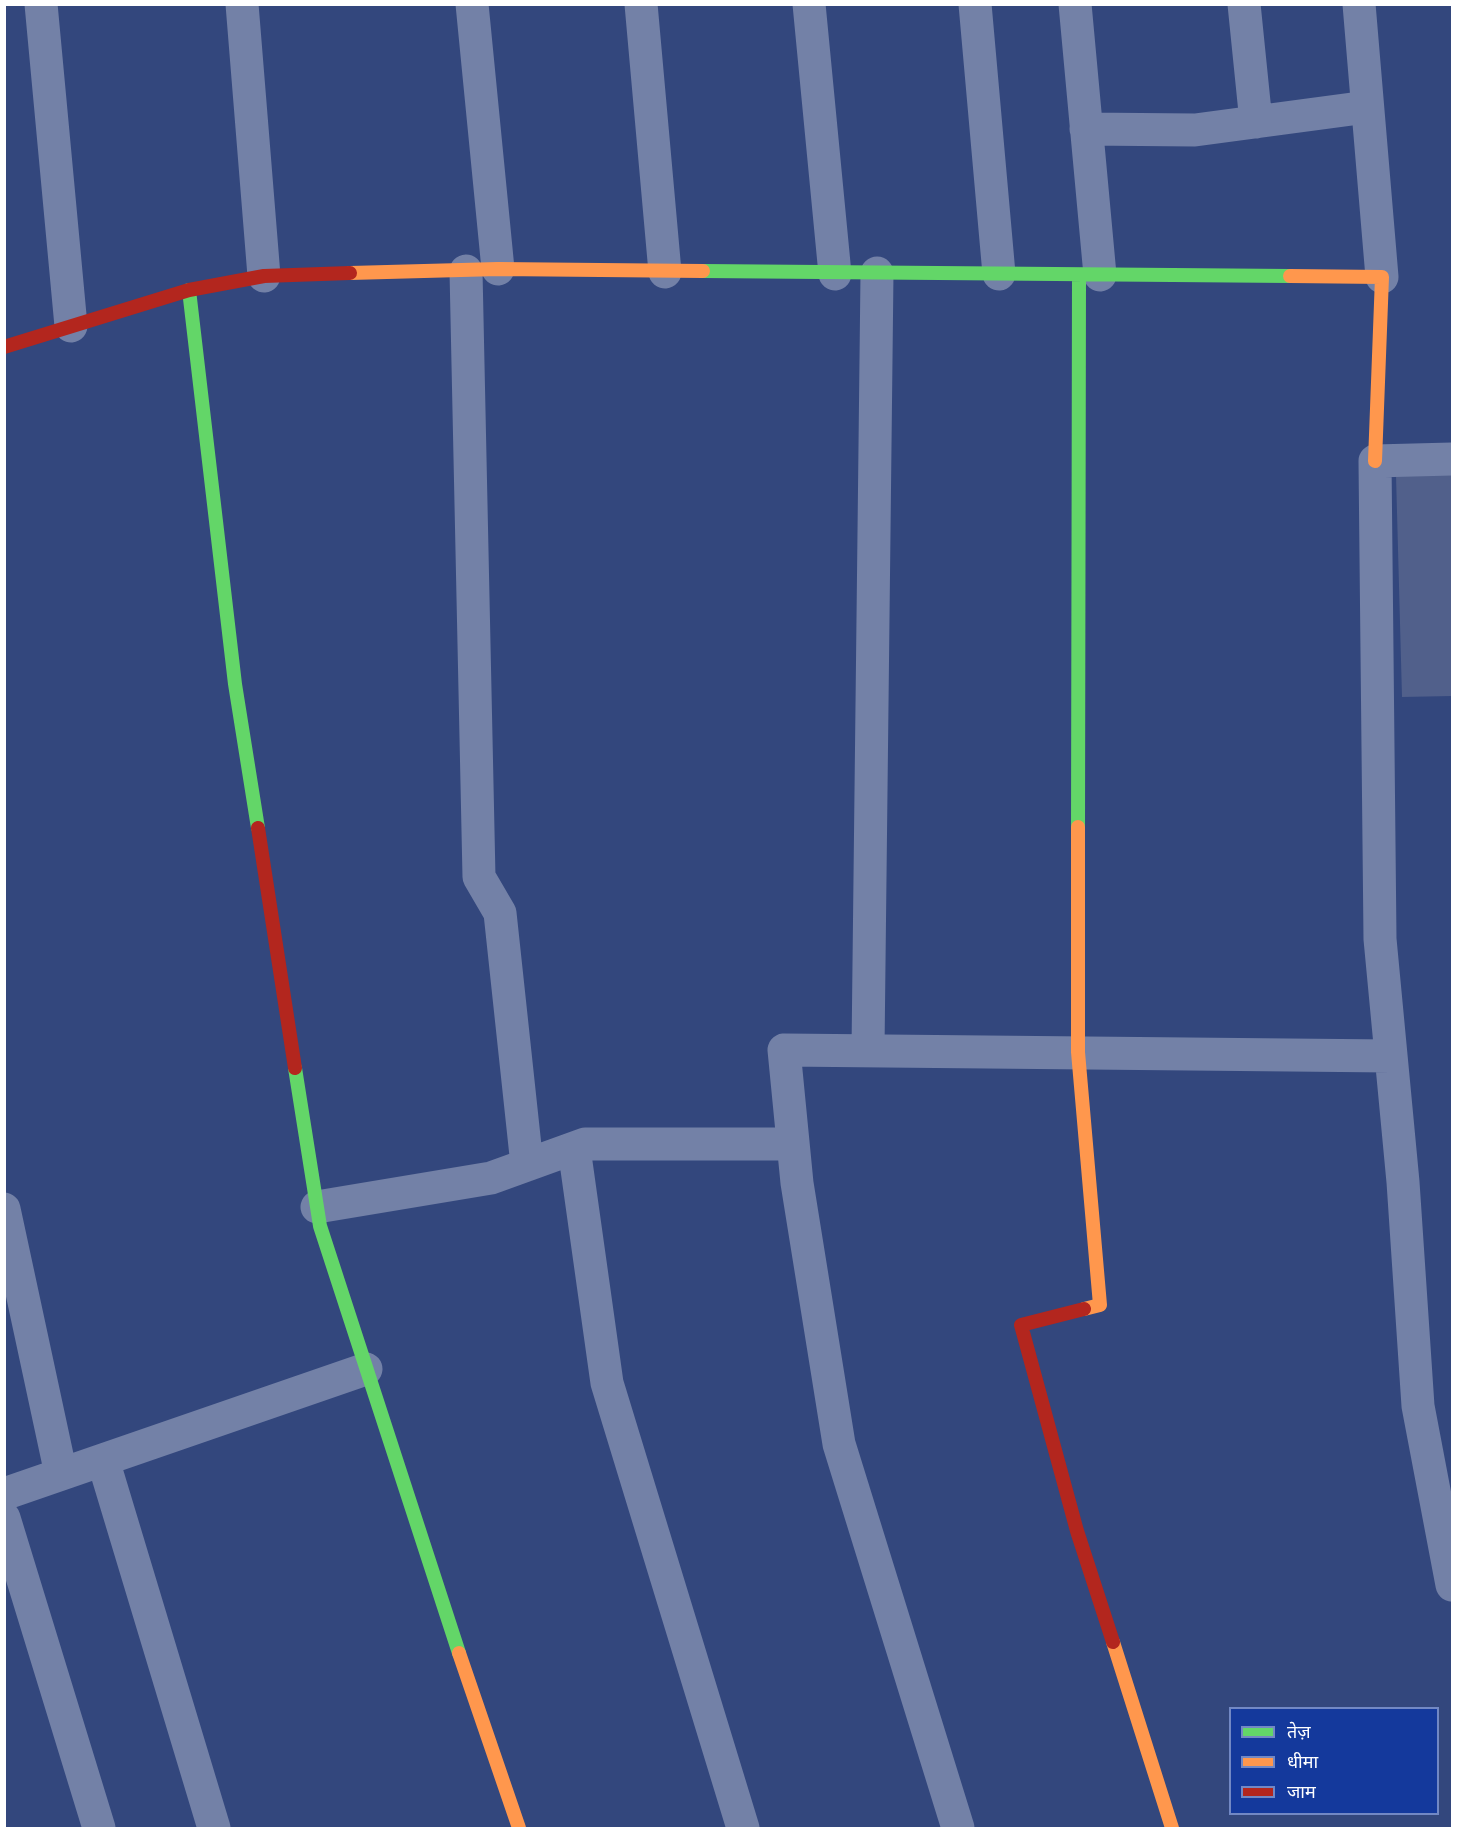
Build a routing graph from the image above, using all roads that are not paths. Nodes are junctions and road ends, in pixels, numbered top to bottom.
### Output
1 (41, 4) edge
2 (242, 4) edge
3 (472, 4) edge
4 (641, 4) edge
5 (809, 4) edge
6 (975, 4) edge
7 (1075, 4) edge
8 (1244, 4) edge
9 (1359, 4) edge
10 (1367, 107) junction
11 (1256, 122) junction
12 (1086, 129) junction
13 (498, 269) junction
14 (466, 270) junction
15 (665, 272) junction
16 (877, 273) junction
17 (835, 274) junction
18 (999, 274) junction
19 (1089, 275) junction
20 (264, 276) junction
21 (1382, 277) junction
22 (189, 290) junction
23 (71, 326) junction
24 (4, 347) edge
25 (1452, 459) edge
26 (1375, 461) junction
27 (868, 1050) junction
28 (1078, 1052) junction
29 (1391, 1056) junction
30 (793, 1144) junction
31 (574, 1148) junction
32 (527, 1165) junction
33 (317, 1207) junction
34 (4, 1209) edge
35 (366, 1369) junction
36 (103, 1460) junction
37 (61, 1474) junction
38 (4, 1494) edge
39 (4, 1518) edge
40 (1452, 1585) edge
41 (99, 1828) edge
42 (213, 1828) edge
43 (519, 1828) edge
44 (743, 1828) edge
45 (958, 1828) edge
46 (1172, 1828) edge

1 - 23 street
2 - 20 street
3 - 13 street
4 - 15 street
5 - 17 street
6 - 18 street
7 - 12 street
8 - 11 street
9 - 10 street
10 - 11 street
10 - 21 street
11 - 12 street
12 - 19 street
13 - 14 street
13 - 15 street
14 - 20 street
14 - 32 street
15 - 17 street
16 - 17 street
16 - 18 street
16 - 27 street
18 - 19 street
19 - 21 street
19 - 28 street
20 - 22 street
21 - 26 street
22 - 23 street
22 - 33 street
23 - 24 street
25 - 26 street
26 - 29 street
27 - 28 street
27 - 30 street
28 - 29 street
28 - 46 street
29 - 40 street
30 - 31 street
30 - 45 street
31 - 32 street
31 - 44 street
32 - 33 street
33 - 35 street
34 - 37 street
35 - 36 street
35 - 43 street
36 - 37 street
36 - 42 street
37 - 38 street
39 - 41 street

